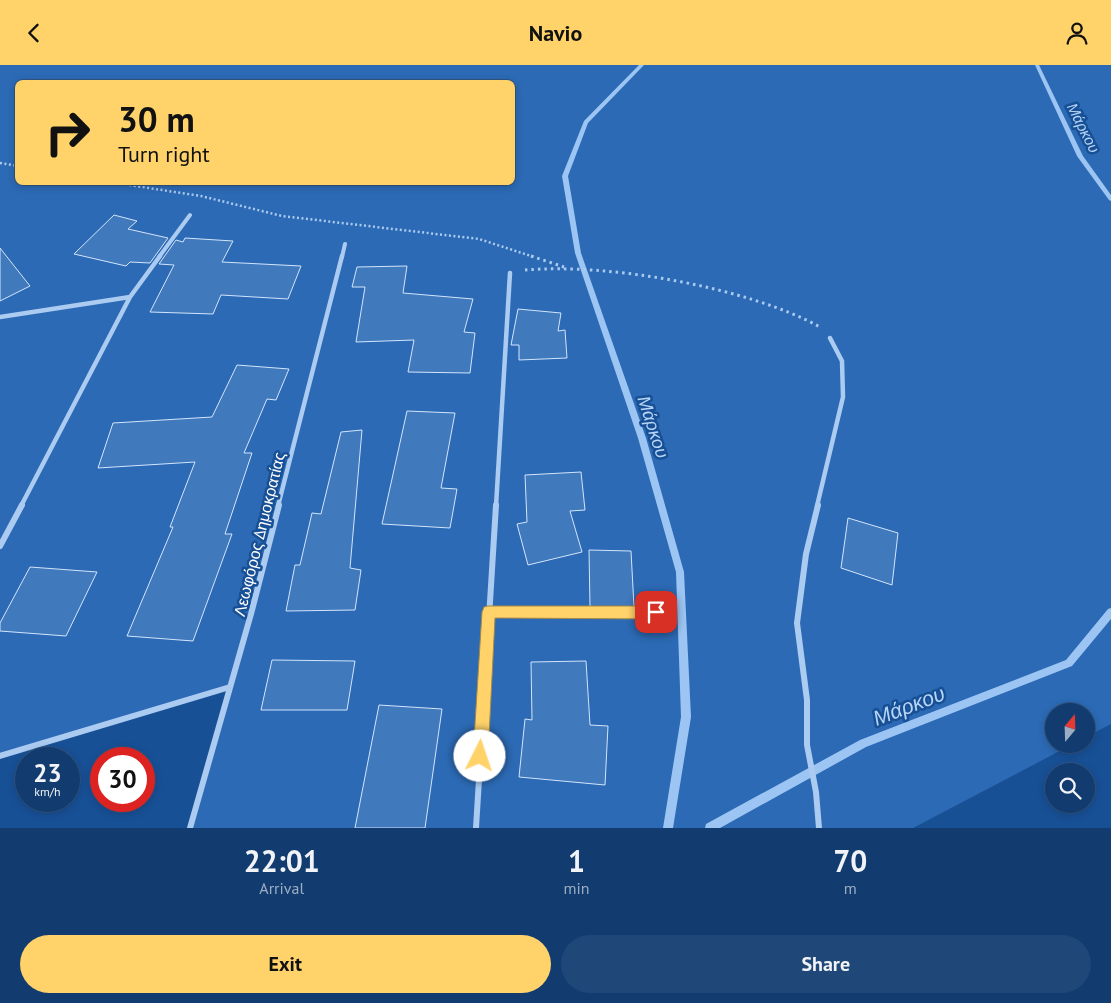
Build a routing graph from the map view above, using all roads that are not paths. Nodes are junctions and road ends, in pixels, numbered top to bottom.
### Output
1 (190, 215) dead end
2 (345, 244) dead end
3 (510, 273) road end
4 (130, 297) junction
5 (0, 317) edge
6 (830, 338) road end
7 (3, 534) edge
8 (0, 546) edge
9 (488, 612) junction
10 (656, 612) dead end
11 (230, 687) junction
12 (0, 756) edge
13 (190, 828) edge
14 (476, 828) edge
15 (820, 828) edge

1 - 4 street
2 - 11 street, Λεωφόρος Δημοκρατίας
3 - 9 street
4 - 5 street
4 - 7 street
6 - 15 street
7 - 8 street
9 - 10 street
9 - 14 street
11 - 12 street
11 - 13 street, Λεωφόρος Δημοκρατίας

